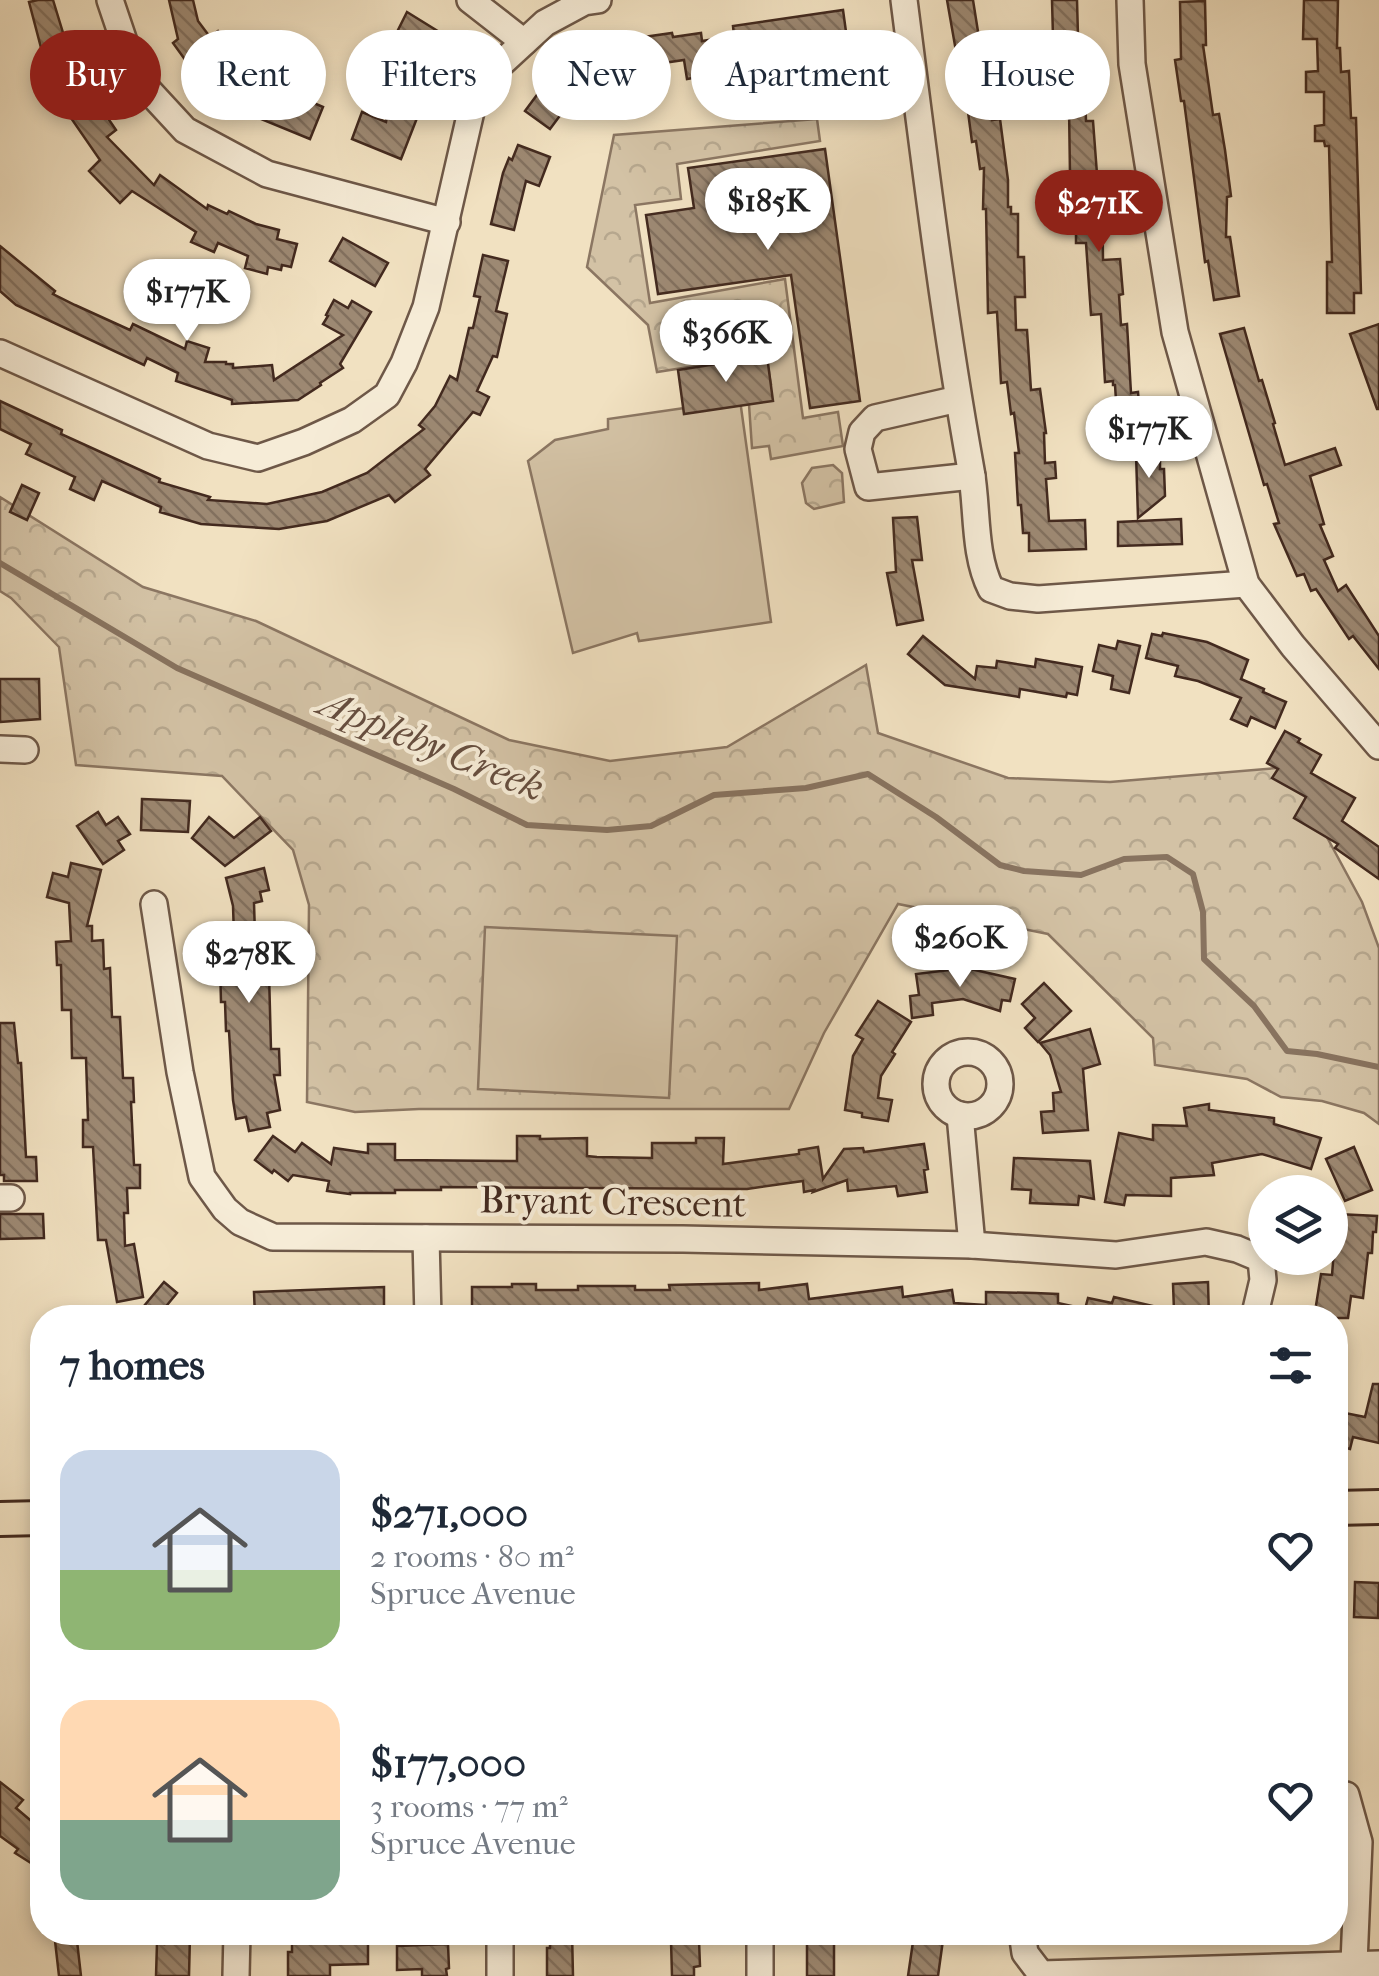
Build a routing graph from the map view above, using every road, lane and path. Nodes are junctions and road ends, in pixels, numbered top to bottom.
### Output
1 (110, 0) edge
2 (470, 0) edge
3 (598, 0) edge
4 (904, 0) edge
5 (1130, 0) edge
6 (524, 42) junction
7 (447, 222) junction
8 (0, 352) edge
9 (958, 399) junction
10 (972, 476) junction
11 (1246, 584) junction
12 (1379, 746) edge
13 (154, 904) dead end
14 (960, 1115) dead end
15 (426, 1238) junction
16 (972, 1244) junction
17 (428, 1305) edge
18 (1257, 1305) edge
19 (1348, 1508) edge
20 (1379, 1508) edge
21 (30, 1518) edge
22 (0, 1519) edge
23 (1348, 1802) edge
24 (237, 1945) edge
25 (500, 1945) edge
26 (760, 1945) edge
27 (1024, 1945) edge
28 (1366, 1964) edge
29 (236, 1976) edge
30 (500, 1976) edge
31 (760, 1976) edge

1 - 7 street
2 - 6 street
3 - 6 street
4 - 9 street
5 - 11 street
6 - 7 street
7 - 8 street
9 - 10 street
9 - 10 street
10 - 11 street
11 - 12 street
13 - 15 street, Bryant Crescent
14 - 16 street
15 - 16 street, Bryant Crescent
15 - 17 street
16 - 18 street, Bryant Crescent
19 - 20 main road
21 - 22 main road
23 - 28 street
24 - 29 street
25 - 30 street
26 - 31 street
27 - 28 street

